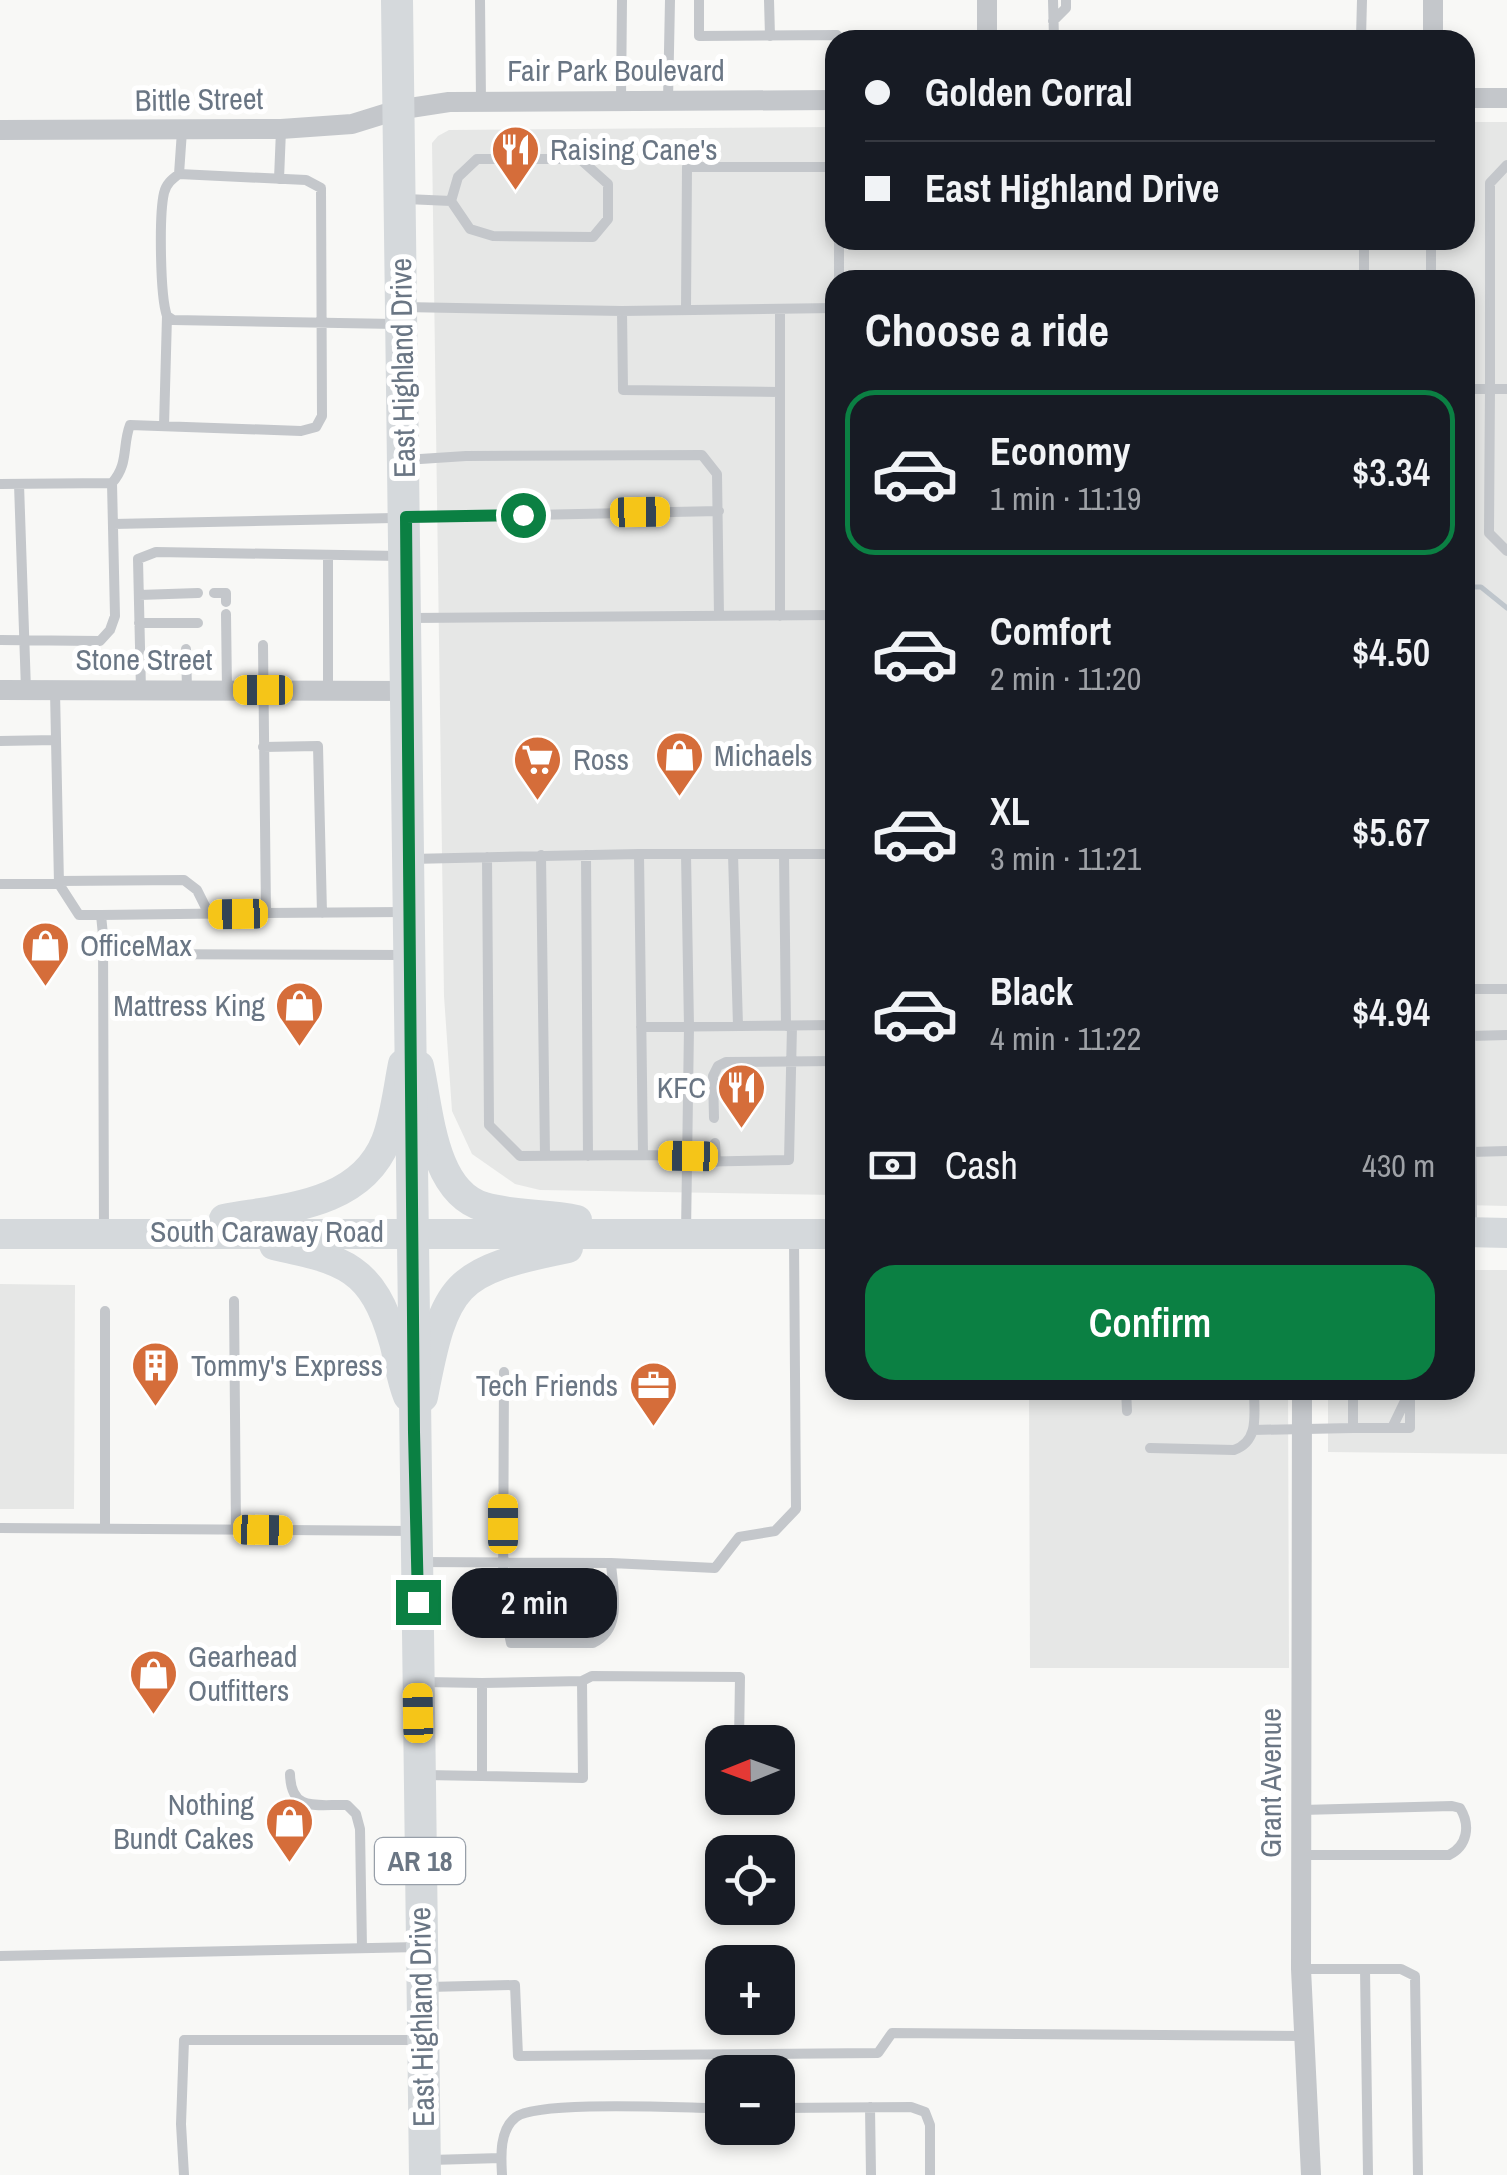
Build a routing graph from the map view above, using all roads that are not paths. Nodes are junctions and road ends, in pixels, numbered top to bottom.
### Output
1 (397, 0) edge
2 (480, 0) edge
3 (622, 0) edge
4 (670, 0) edge
5 (699, 0) edge
6 (769, 0) edge
7 (987, 0) edge
8 (1053, 0) edge
9 (1066, 0) edge
10 (1362, 0) edge
11 (1433, 0) edge
12 (1054, 21) junction
13 (987, 30) edge
14 (1054, 30) edge
15 (1362, 30) edge
16 (1433, 30) edge
17 (825, 34) edge
18 (770, 36) junction
19 (1475, 98) edge
20 (1507, 98) edge
21 (825, 100) edge
22 (621, 101) junction
23 (668, 101) junction
24 (481, 102) junction
25 (398, 110) junction
26 (281, 129) junction
27 (0, 130) edge
28 (182, 131) junction
29 (1507, 166) edge
30 (825, 167) edge
31 (179, 174) junction
32 (279, 179) junction
33 (400, 199) junction
34 (451, 201) junction
35 (825, 308) edge
36 (622, 310) junction
37 (686, 310) junction
38 (780, 310) junction
39 (167, 316) junction
40 (402, 316) junction
41 (320, 323) junction
42 (1490, 389) junction
43 (1507, 389) edge
44 (1475, 390) edge
45 (780, 392) junction
46 (164, 426) junction
47 (404, 460) junction
48 (112, 483) junction
49 (0, 484) edge
50 (19, 484) junction
51 (718, 511) junction
52 (406, 517) junction
53 (113, 524) junction
54 (1507, 551) edge
55 (328, 555) junction
56 (406, 556) junction
57 (214, 593) dead end
58 (198, 594) dead end
59 (138, 595) junction
60 (825, 615) edge
61 (718, 616) junction
62 (780, 616) junction
63 (407, 618) junction
64 (139, 623) junction
65 (198, 623) dead end
66 (0, 640) edge
67 (24, 640) junction
68 (263, 645) dead end
69 (186, 649) dead end
70 (0, 690) edge
71 (26, 690) junction
72 (187, 690) junction
73 (227, 690) junction
74 (263, 690) junction
75 (408, 690) junction
76 (55, 691) junction
77 (140, 691) junction
78 (328, 691) junction
79 (56, 740) junction
80 (0, 741) edge
81 (264, 747) junction
82 (639, 854) junction
83 (686, 854) junction
84 (733, 854) junction
85 (784, 854) junction
86 (825, 854) edge
87 (541, 855) junction
88 (586, 855) junction
89 (486, 857) junction
90 (411, 859) junction
91 (59, 882) junction
92 (0, 884) edge
93 (410, 912) junction
94 (266, 913) junction
95 (322, 913) junction
96 (209, 914) junction
97 (101, 915) junction
98 (103, 954) junction
99 (410, 955) junction
100 (1475, 989) edge
101 (1507, 989) edge
102 (825, 1025) edge
103 (738, 1026) junction
104 (789, 1026) junction
105 (641, 1027) junction
106 (689, 1027) junction
107 (410, 1028) junction
108 (1507, 1035) edge
109 (1475, 1036) edge
110 (825, 1062) edge
111 (791, 1063) junction
112 (714, 1118) dead end
113 (715, 1143) dead end
114 (1507, 1151) edge
115 (1475, 1152) edge
116 (643, 1155) junction
117 (545, 1156) junction
118 (588, 1156) junction
119 (687, 1159) junction
120 (716, 1162) junction
121 (104, 1232) junction
122 (162, 1232) junction
123 (1475, 1232) edge
124 (1507, 1232) edge
125 (0, 1234) edge
126 (412, 1234) junction
127 (794, 1234) junction
128 (825, 1234) edge
129 (640, 1235) junction
130 (686, 1235) junction
131 (234, 1300) dead end
132 (105, 1310) dead end
133 (504, 1372) dead end
134 (1126, 1400) edge
135 (1254, 1400) edge
136 (1302, 1400) edge
137 (1353, 1400) edge
138 (1405, 1400) edge
139 (1126, 1411) dead end
140 (414, 1420) junction
141 (1302, 1428) junction
142 (1353, 1428) junction
143 (1254, 1430) junction
144 (1150, 1448) dead end
145 (0, 1528) edge
146 (105, 1529) junction
147 (236, 1530) junction
148 (417, 1546) junction
149 (503, 1563) junction
150 (611, 1563) junction
151 (503, 1606) junction
152 (613, 1606) junction
153 (418, 1682) junction
154 (582, 1682) junction
155 (482, 1683) junction
156 (739, 1725) edge
157 (290, 1774) dead end
158 (419, 1774) junction
159 (482, 1776) junction
160 (1301, 1810) junction
161 (1301, 1854) junction
162 (421, 1947) junction
163 (362, 1948) junction
164 (0, 1956) edge
165 (1301, 1969) junction
166 (1365, 1969) junction
167 (421, 1987) junction
168 (1304, 2036) junction
169 (422, 2040) junction
170 (705, 2108) edge
171 (795, 2108) edge
172 (870, 2108) junction
173 (501, 2158) junction
174 (425, 2168) edge
175 (184, 2175) edge
176 (502, 2175) edge
177 (870, 2175) edge
178 (930, 2175) edge
179 (1310, 2175) edge
180 (1368, 2175) edge
181 (1418, 2175) edge

1 - 25 main road, East Highland Drive / AR 18
2 - 24 lane
3 - 22 lane
4 - 23 lane
5 - 18 lane
6 - 18 lane
7 - 13 street
8 - 12 lane
9 - 12 lane
10 - 15 lane
11 - 16 street
12 - 14 lane
17 - 18 lane
19 - 20 street
21 - 23 street, Fair Park Boulevard
22 - 23 street, Fair Park Boulevard
22 - 24 street, Fair Park Boulevard
24 - 25 street, Fair Park Boulevard
25 - 26 street, Bittle Street
25 - 33 main road, East Highland Drive / AR 18
26 - 28 street, Bittle Street
26 - 32 lane
27 - 28 street, Bittle Street
28 - 31 lane
29 - 42 lane
30 - 37 lane
31 - 32 lane
31 - 39 lane
32 - 41 lane
33 - 34 lane
33 - 40 main road, East Highland Drive / AR 18
34 - 34 lane
35 - 38 lane
36 - 37 lane
36 - 40 lane
36 - 45 lane
37 - 38 lane
38 - 45 lane
39 - 41 lane
39 - 46 lane
40 - 41 lane
40 - 47 main road, East Highland Drive / AR 18
41 - 46 lane
42 - 43 lane
42 - 44 lane
42 - 54 lane
45 - 62 lane
46 - 48 lane
47 - 51 lane
47 - 52 main road, East Highland Drive / AR 18
48 - 50 lane
48 - 53 lane
49 - 50 lane
50 - 67 lane
51 - 52 lane
51 - 61 lane
52 - 53 lane
52 - 56 main road, East Highland Drive / AR 18
53 - 67 lane
55 - 56 lane
55 - 59 lane
55 - 78 lane
56 - 63 main road, East Highland Drive / AR 18
57 - 73 lane
58 - 59 lane
59 - 64 lane
60 - 62 lane
61 - 62 lane
61 - 63 lane
63 - 75 main road, East Highland Drive / AR 18
64 - 65 lane
64 - 77 lane
66 - 67 lane
67 - 71 lane
68 - 74 lane
69 - 72 lane
70 - 71 street, Stone Street
71 - 76 street, Stone Street
72 - 73 street, Stone Street
72 - 77 street, Stone Street
73 - 74 street, Stone Street
74 - 78 street, Stone Street
74 - 81 lane
75 - 78 street, Stone Street
75 - 90 main road, East Highland Drive / AR 18
76 - 77 street, Stone Street
76 - 79 lane
79 - 80 lane
79 - 91 lane
81 - 94 lane
81 - 95 lane
82 - 83 lane
82 - 88 lane
82 - 105 lane
83 - 84 lane
83 - 106 lane
84 - 85 lane
84 - 103 lane
85 - 86 lane
85 - 104 lane
87 - 88 lane
87 - 89 lane
87 - 117 lane
88 - 118 lane
89 - 90 lane
89 - 117 lane
90 - 93 main road, East Highland Drive / AR 18
91 - 92 lane
91 - 96 lane
91 - 97 lane
93 - 95 lane
93 - 99 main road, East Highland Drive / AR 18
94 - 95 lane
94 - 96 lane
96 - 97 lane
97 - 98 lane
98 - 99 lane
98 - 121 lane
99 - 107 main road, East Highland Drive / AR 18
100 - 101 lane
102 - 104 lane
103 - 104 lane
103 - 106 lane
104 - 111 lane
105 - 106 lane
105 - 116 lane
106 - 119 lane
107 - 122 main road
107 - 126 main road, East Highland Drive / AR 18
107 - 129 main road
108 - 109 lane
110 - 111 lane
111 - 112 lane
111 - 120 lane
113 - 120 lane
114 - 115 lane
116 - 118 lane
116 - 119 lane
117 - 118 lane
119 - 120 lane
119 - 130 lane
121 - 122 main road, South Caraway Road
121 - 125 main road, South Caraway Road
122 - 126 main road, South Caraway Road
122 - 140 main road
123 - 124 main road
126 - 129 main road, South Caraway Road
126 - 140 main road, East Highland Drive / AR 18
127 - 128 main road, South Caraway Road
127 - 130 main road, South Caraway Road
127 - 150 lane
129 - 130 main road, South Caraway Road
129 - 140 main road
131 - 147 lane
132 - 146 lane
133 - 149 lane
134 - 139 lane
135 - 143 lane
136 - 141 street, Grant Avenue
137 - 142 lane
138 - 142 lane
140 - 148 main road, East Highland Drive / AR 18
141 - 142 lane
141 - 143 lane
141 - 160 street, Grant Avenue
143 - 144 lane
145 - 146 lane
146 - 147 lane
147 - 148 lane
148 - 149 lane
148 - 153 main road, East Highland Drive / AR 18
149 - 150 lane
149 - 151 lane
150 - 152 lane
151 - 152 lane
151 - 152 lane
153 - 155 lane
153 - 158 main road, East Highland Drive / AR 18
154 - 155 lane
154 - 156 lane
154 - 159 lane
155 - 159 lane
157 - 163 lane
158 - 159 lane
158 - 162 main road, East Highland Drive / AR 18
160 - 161 street, Grant Avenue
160 - 161 lane
161 - 165 street, Grant Avenue
162 - 163 lane
162 - 167 main road, East Highland Drive / AR 18
163 - 164 lane
165 - 166 lane
165 - 168 street, Grant Avenue
166 - 180 lane
166 - 181 lane
167 - 168 lane
167 - 169 main road, East Highland Drive / AR 18
168 - 179 street, Grant Avenue
169 - 174 main road, East Highland Drive / AR 18
169 - 175 lane
170 - 173 lane
171 - 172 lane
172 - 177 lane
172 - 178 lane
173 - 174 lane
173 - 176 lane

